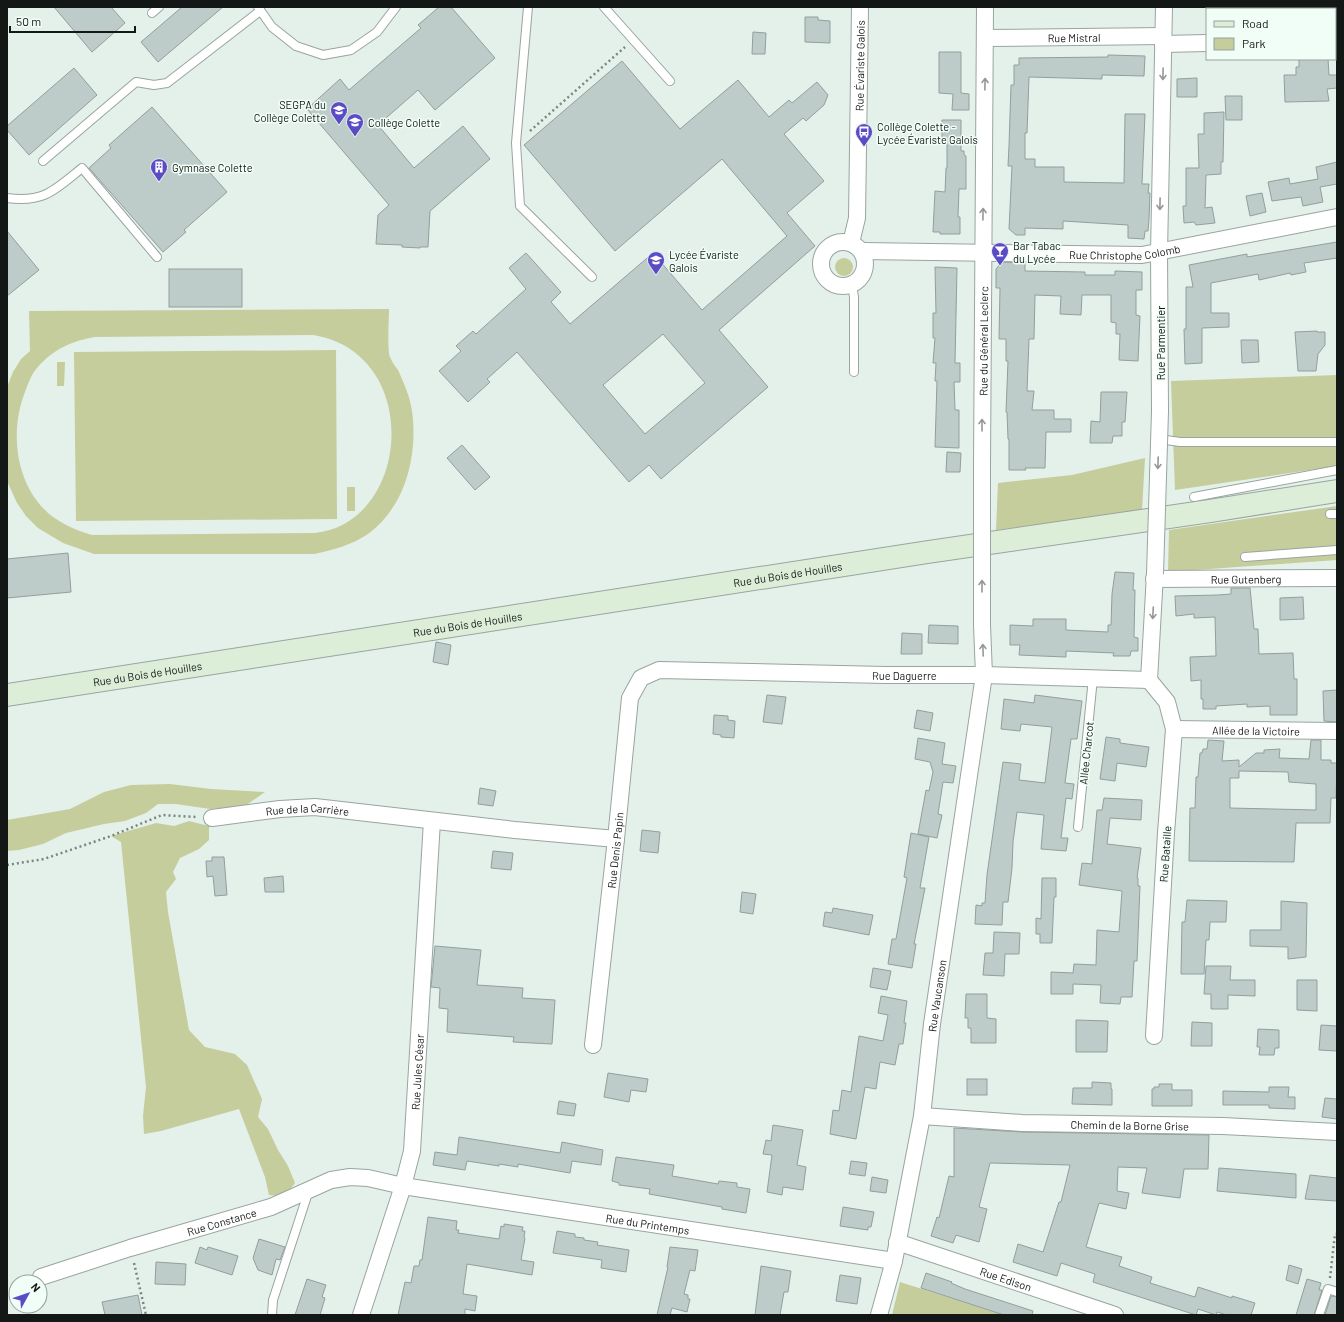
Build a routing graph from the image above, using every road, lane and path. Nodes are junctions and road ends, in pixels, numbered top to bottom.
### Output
1 (159, 7) edge
2 (396, 7) edge
3 (528, 7) edge
4 (604, 7) edge
5 (860, 7) edge
6 (985, 7) edge
7 (1164, 7) edge
8 (259, 9) edge
9 (152, 13) dead end
10 (985, 38) junction
11 (633, 40) junction
12 (1163, 40) junction
13 (1206, 43) edge
14 (670, 82) dead end
15 (516, 143) junction
16 (43, 161) dead end
17 (7, 198) edge
18 (1337, 217) edge
19 (856, 247) junction
20 (1159, 252) junction
21 (983, 253) junction
22 (157, 257) dead end
23 (592, 277) dead end
24 (852, 285) junction
25 (854, 372) dead end
26 (1159, 439) junction
27 (1337, 442) edge
28 (1337, 470) edge
29 (1337, 491) edge
30 (1194, 497) dead end
31 (1337, 550) edge
32 (1245, 557) dead end
33 (1155, 576) junction
34 (1337, 578) edge
35 (659, 670) joint
36 (984, 675) junction
37 (1093, 678) junction
38 (1149, 680) junction
39 (7, 695) edge
40 (1174, 729) junction
41 (1337, 731) edge
42 (212, 818) joint
43 (432, 821) junction
44 (1078, 827) dead end
45 (616, 839) junction
46 (7, 865) edge
47 (1154, 1036) dead end
48 (593, 1044) dead end
49 (922, 1116) junction
50 (1337, 1132) edge
51 (403, 1186) junction
52 (309, 1190) junction
53 (1337, 1234) edge
54 (897, 1242) junction
55 (130, 1248) junction
56 (894, 1261) junction
57 (48, 1275) edge
58 (1328, 1289) junction
59 (1337, 1292) edge
60 (146, 1315) edge
61 (272, 1315) edge
62 (361, 1315) edge
63 (879, 1315) edge
64 (1115, 1315) edge
65 (1319, 1315) edge

1 - 9 lane
2 - 8 lane
3 - 15 lane
4 - 11 lane
5 - 19 street, Rue Évariste Galois
6 - 10 street, Rue du Général Leclerc
7 - 12 street, Rue Parmentier
8 - 16 lane
10 - 12 street, Rue Mistral
21 -> 10 street, Rue du Général Leclerc
11 - 14 lane
11 - 15 path
12 - 13 street, Rue Mistral
12 -> 20 street, Rue Parmentier
15 - 23 lane
17 - 22 lane
18 - 20 street, Rue Christophe Colomb
19 - 21 street, Rue Christophe Colomb
19 - 24 street
19 - 24 street
20 - 21 street, Rue Christophe Colomb
20 - 26 street, Rue Parmentier, bridge
36 -> 21 street, Rue du Général Leclerc, bridge
24 - 25 lane
26 - 27 lane
26 -> 33 street, Rue Parmentier, bridge
28 - 30 lane
29 - 39 main road, Rue du Bois de Houilles
31 - 32 lane
33 - 34 street, Rue Gutenberg
33 -> 38 street, Rue Parmentier
35 - 36 street, Rue Daguerre
35 - 45 street, Rue Denis Papin
36 - 37 street, Rue Daguerre
36 - 49 street, Rue Vaucanson
37 - 38 street, Rue Daguerre
37 - 44 lane, Allée Charcot
38 - 40 street, Rue Bataille
40 - 41 street, Allée de la Victoire
40 - 47 street, Rue Bataille
42 - 43 street, Rue de la Carrière
42 - 46 path
43 - 45 street, Rue de la Carrière
43 - 51 street, Rue Jules César
45 - 48 street, Rue Denis Papin
49 - 50 street, Chemin de la Borne Grise
49 - 54 street, Rue Vaucanson
51 - 52 street, Rue Constance
51 - 56 street, Rue du Printemps
51 - 62 street, Rue Jules César
52 - 55 street, Rue Constance
52 - 61 lane
53 - 58 path
54 - 56 street, Rue Vaucanson
54 - 64 street, Rue Edison
55 - 57 street, Rue Constance
55 - 60 path
56 - 63 street, Rue Vaucanson
58 - 59 lane
58 - 65 lane

